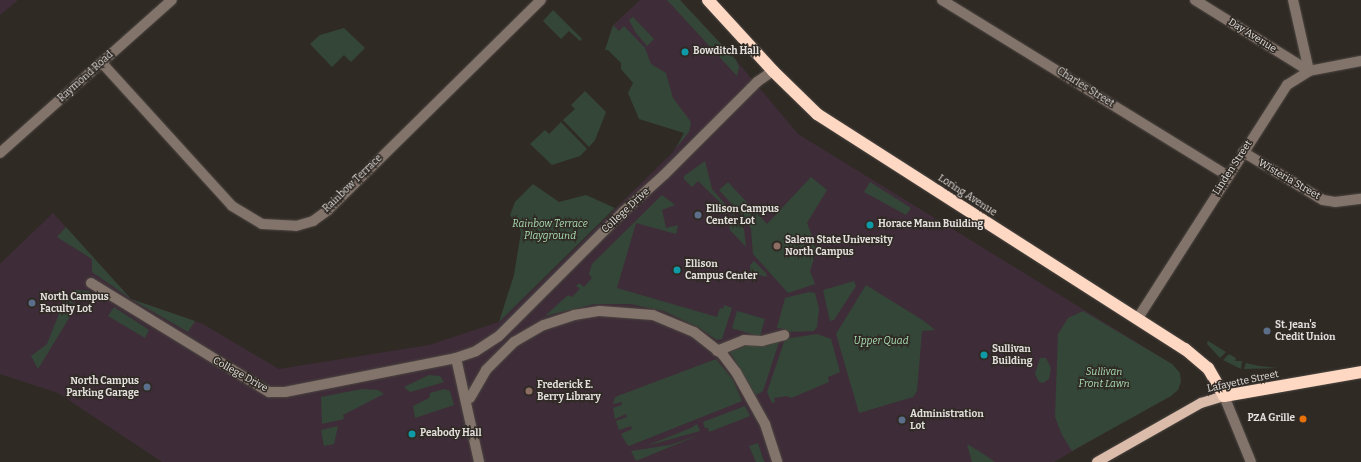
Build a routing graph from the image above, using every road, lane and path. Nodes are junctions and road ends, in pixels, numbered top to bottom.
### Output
1 (172, 0) edge
2 (540, 0) edge
3 (708, 0) edge
4 (942, 0) edge
5 (1196, 0) edge
6 (1293, 0) edge
7 (1361, 61) edge
8 (102, 63) junction
9 (773, 71) junction
10 (1309, 71) junction
11 (1243, 152) junction
12 (0, 153) edge
13 (1227, 176) junction
14 (1361, 199) edge
15 (91, 283) dead end
16 (1138, 318) junction
17 (784, 335) dead end
18 (718, 350) junction
19 (456, 358) junction
20 (1361, 372) edge
21 (1224, 396) junction
22 (470, 398) dead end
23 (479, 462) edge
24 (777, 462) edge
25 (1097, 462) edge
26 (1251, 462) edge

1 - 8 street, Raymond Road
2 - 8 street, Rainbow Terrace
3 - 9 highway, Loring Avenue
4 - 13 street, Charles Street
5 - 10 street, Day Avenue
6 - 10 street
7 - 10 street, Linden Street
8 - 12 street, Raymond Road
9 - 16 highway, Loring Avenue
9 - 19 street, College Drive
10 - 11 street, Linden Street
11 - 13 street, Linden Street
11 - 14 street, Wisteria Street
13 - 16 street, Linden Street
15 - 19 street, College Drive
16 - 21 highway, Loring Avenue
17 - 18 street
18 - 22 street
18 - 24 street
19 - 23 street
20 - 21 highway, Lafayette Street
21 - 25 main road, Lafayette Street
21 - 26 street

